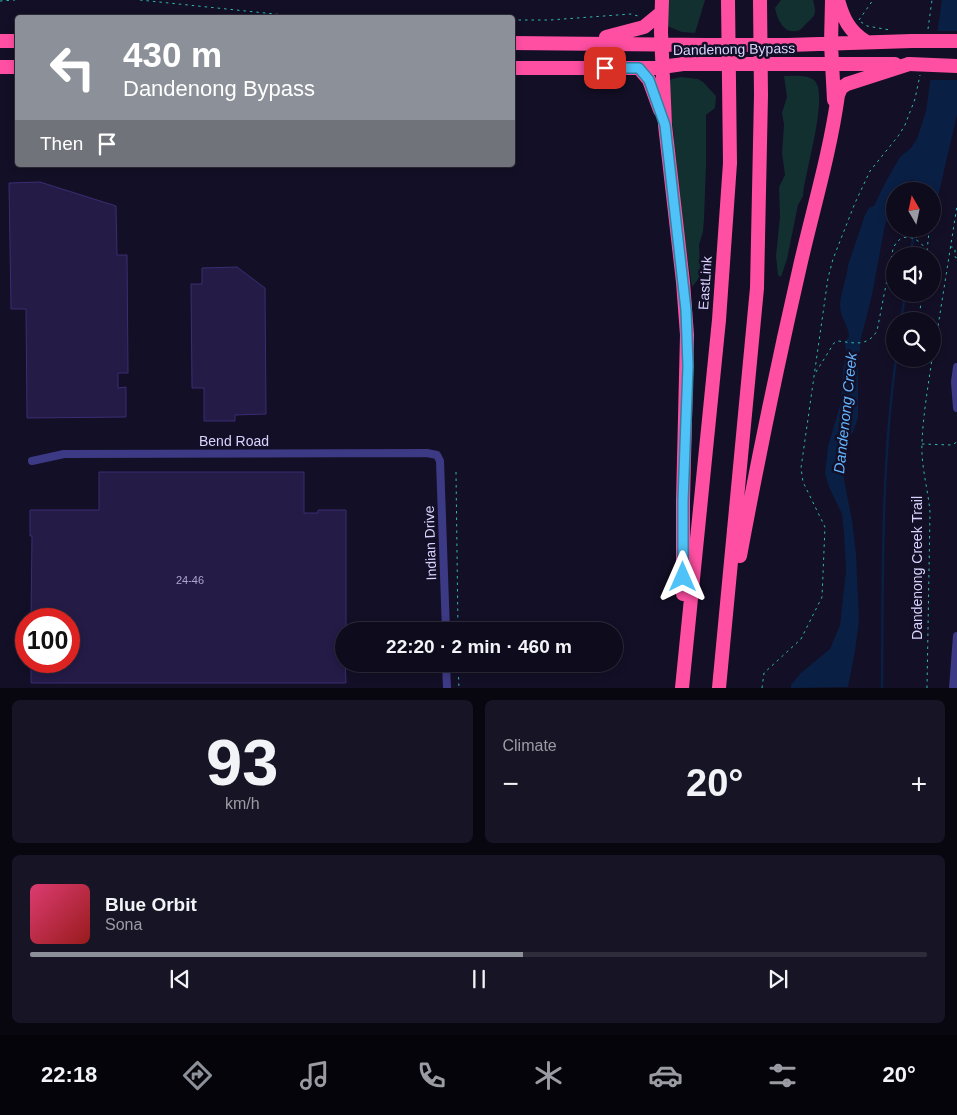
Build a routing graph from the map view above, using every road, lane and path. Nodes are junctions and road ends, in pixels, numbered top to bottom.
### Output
1 (15, 0) edge
2 (140, 0) edge
3 (728, 0) edge
4 (760, 0) edge
5 (832, 0) edge
6 (838, 0) edge
7 (873, 0) edge
8 (932, 0) edge
9 (0, 1) edge
10 (661, 7) edge
11 (284, 15) edge
12 (515, 20) edge
13 (858, 20) dead end
14 (644, 27) junction
15 (927, 37) dead end
16 (0, 41) edge
17 (15, 41) edge
18 (957, 41) edge
19 (865, 42) junction
20 (515, 43) edge
21 (662, 44) junction
22 (831, 44) junction
23 (832, 64) junction
24 (909, 64) junction
25 (0, 66) edge
26 (957, 66) edge
27 (15, 67) edge
28 (663, 67) junction
29 (515, 68) edge
30 (639, 68) junction
31 (920, 76) dead end
32 (665, 125) junction
33 (832, 131) junction
34 (957, 206) edge
35 (904, 238) edge
36 (916, 238) edge
37 (925, 247) edge
38 (950, 247) junction
39 (957, 258) edge
40 (939, 312) edge
41 (931, 367) edge
42 (957, 367) edge
43 (815, 374) junction
44 (957, 408) edge
45 (957, 442) edge
46 (922, 444) junction
47 (437, 455) joint
48 (32, 462) dead end
49 (456, 472) dead end
50 (446, 622) edge
51 (458, 622) edge
52 (957, 636) edge
53 (723, 645) junction
54 (684, 657) junction
55 (446, 672) edge
56 (458, 672) edge
57 (446, 688) edge
58 (458, 688) edge
59 (682, 688) edge
60 (719, 688) edge
61 (762, 688) edge
62 (926, 688) edge
63 (953, 688) edge

1 - 9 path
2 - 11 path
3 - 54 highway, EastLink
4 - 53 highway
5 - 22 highway
6 - 19 highway
7 - 13 path
8 - 15 path
10 - 14 highway
10 - 21 highway
12 - 14 path
14 - 20 highway
16 - 17 highway
18 - 19 highway, Dandenong Bypass, bridge
19 - 22 highway, Dandenong Bypass
20 - 21 highway, Dandenong Bypass
21 - 22 highway, Dandenong Bypass, bridge
21 - 28 highway
22 - 23 highway
23 - 24 highway, Dandenong Bypass
23 - 28 highway, Dandenong Bypass, bridge
23 - 33 highway
24 - 26 highway, Dandenong Bypass, bridge
24 - 33 highway
25 - 27 highway
28 - 30 highway, Dandenong Bypass
28 - 32 highway
29 - 30 highway, Dandenong Bypass
30 - 32 highway
31 - 43 path
32 - 54 highway
33 - 53 highway
34 - 38 path, Dandenong Creek Trail
35 - 43 path
36 - 37 path
38 - 39 path
38 - 40 path, Dandenong Creek Trail
41 - 46 path, Dandenong Creek Trail
42 - 44 street
43 - 61 path
45 - 46 path
46 - 62 path, Dandenong Creek Trail
47 - 48 street, Bend Road
47 - 50 street, Indian Drive
49 - 51 path
52 - 63 street
53 - 60 highway
54 - 59 highway, EastLink
55 - 57 street
56 - 58 path

